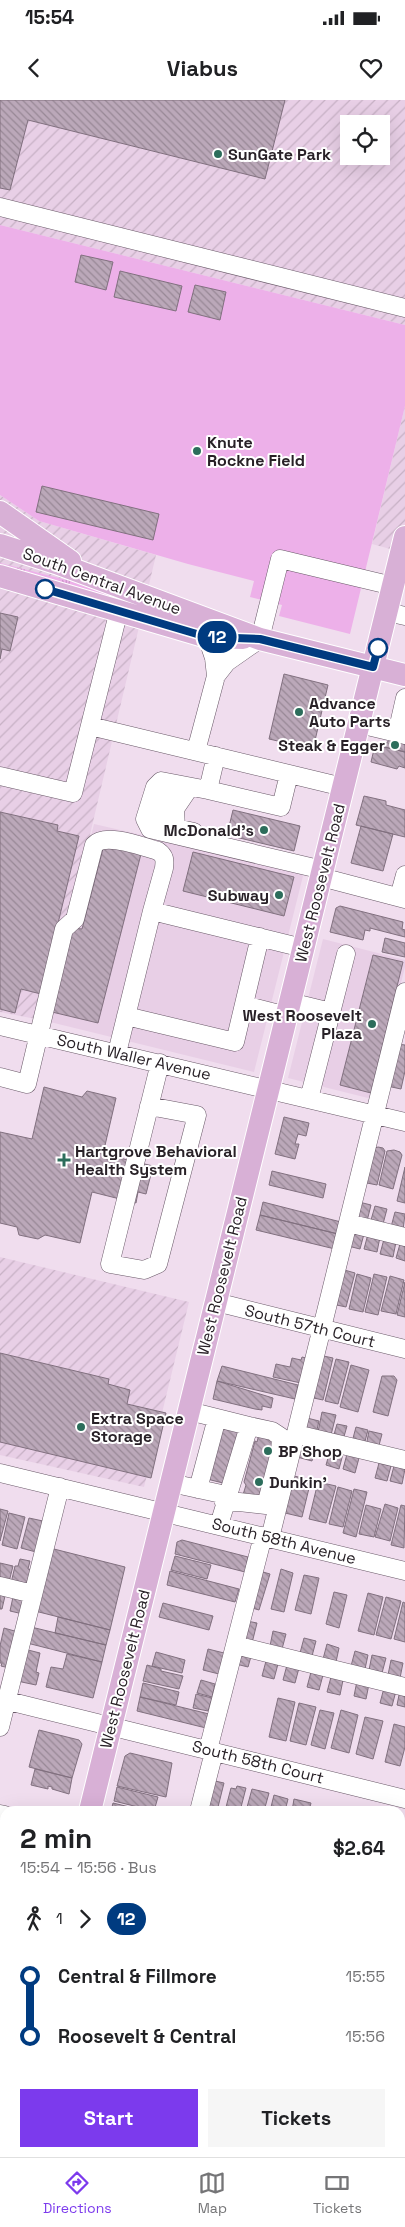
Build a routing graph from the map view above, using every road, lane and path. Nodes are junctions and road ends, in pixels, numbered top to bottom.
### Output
1 (0, 207) edge
2 (405, 308) edge
3 (0, 512) edge
4 (405, 537) edge
5 (0, 544) edge
6 (400, 572) edge
7 (0, 576) edge
8 (91, 576) junction
9 (0, 584) edge
10 (44, 589) junction
11 (119, 610) junction
12 (396, 614) edge
13 (207, 637) junction
14 (260, 639) junction
15 (373, 667) junction
16 (405, 675) edge
17 (216, 676) junction
18 (405, 698) edge
19 (359, 724) junction
20 (90, 726) junction
21 (401, 734) edge
22 (196, 751) junction
23 (216, 756) junction
24 (289, 774) junction
25 (0, 776) edge
26 (190, 787) junction
27 (343, 787) junction
28 (208, 790) junction
29 (323, 870) junction
30 (405, 875) edge
31 (402, 898) edge
32 (152, 911) junction
33 (260, 937) junction
34 (303, 948) junction
35 (346, 954) dead end
36 (405, 992) edge
37 (244, 1005) junction
38 (288, 1009) junction
39 (403, 1011) edge
40 (331, 1012) junction
41 (126, 1016) junction
42 (0, 1026) edge
43 (38, 1035) junction
44 (117, 1053) junction
45 (160, 1063) junction
46 (0, 1077) edge
47 (268, 1089) junction
48 (309, 1099) junction
49 (149, 1106) junction
50 (375, 1115) junction
51 (405, 1122) edge
52 (348, 1223) junction
53 (405, 1237) edge
54 (216, 1302) junction
55 (322, 1328) junction
56 (405, 1349) edge
57 (189, 1411) junction
58 (218, 1418) junction
59 (249, 1426) junction
60 (296, 1434) junction
61 (405, 1460) edge
62 (0, 1473) edge
63 (171, 1483) junction
64 (60, 1487) junction
65 (198, 1489) junction
66 (225, 1499) junction
67 (164, 1512) junction
68 (219, 1525) junction
69 (267, 1537) junction
70 (405, 1571) edge
71 (0, 1586) edge
72 (33, 1594) junction
73 (235, 1645) junction
74 (405, 1687) edge
75 (3, 1700) edge
76 (111, 1726) junction
77 (0, 1727) edge
78 (211, 1751) junction
79 (405, 1799) edge
80 (91, 1806) edge
81 (199, 1806) edge

1 - 2 street
3 - 8 main road
4 - 6 main road, West Roosevelt Road
5 - 8 main road, South Central Avenue
6 - 12 main road, West Roosevelt Road
6 - 14 street
7 - 10 main road, South Central Avenue
8 - 14 main road, South Central Avenue
9 - 10 main road
10 - 11 main road, South Central Avenue
11 - 13 main road, South Central Avenue
11 - 20 street
12 - 15 main road, West Roosevelt Road
13 - 14 main road, South Central Avenue
13 - 17 street
14 - 15 main road, South Central Avenue
14 - 17 street
15 - 16 main road, South Central Avenue
15 - 19 main road, West Roosevelt Road
17 - 22 street
18 - 21 street
19 - 21 street
19 - 27 main road, West Roosevelt Road
20 - 22 street
20 - 25 street
22 - 23 street
23 - 24 street
23 - 28 street
24 - 27 street
24 - 28 street
26 - 28 street
26 - 29 street
26 - 29 street
27 - 29 main road, West Roosevelt Road
29 - 31 street
29 - 34 main road, West Roosevelt Road
30 - 31 street
32 - 33 street
32 - 41 street
32 - 43 street
33 - 34 street
33 - 37 street
34 - 38 main road, West Roosevelt Road
35 - 40 street
36 - 39 street
37 - 38 street
37 - 41 street
38 - 40 street
38 - 47 main road, West Roosevelt Road
39 - 50 street
40 - 48 street
41 - 44 street
42 - 43 street, South Waller Avenue
43 - 44 street, South Waller Avenue
43 - 46 street
44 - 45 street, South Waller Avenue
45 - 47 street, South Waller Avenue
45 - 49 street
47 - 48 street, South Waller Avenue
47 - 54 main road, West Roosevelt Road
48 - 50 street, South Waller Avenue
49 - 49 street
50 - 51 street, South Waller Avenue
50 - 52 street
52 - 53 street
52 - 55 street
54 - 55 street, South 57th Court
54 - 57 main road, West Roosevelt Road
55 - 56 street, South 57th Court
55 - 60 street
57 - 58 street
57 - 63 main road, West Roosevelt Road
58 - 59 street
58 - 65 street
59 - 66 street
59 - 66 street
60 - 61 street
60 - 69 street
62 - 64 street, South 58th Avenue
63 - 65 street
63 - 67 main road, West Roosevelt Road
64 - 67 street, South 58th Avenue
64 - 72 street
65 - 66 street
66 - 68 street
67 - 68 street, South 58th Avenue
67 - 76 main road, West Roosevelt Road
68 - 69 street, South 58th Avenue
69 - 70 street, South 58th Avenue
69 - 73 street
71 - 72 street
72 - 75 street
73 - 74 street
73 - 78 street
75 - 76 street, South 58th Court
75 - 77 street
76 - 78 street, South 58th Court
76 - 80 main road, West Roosevelt Road
78 - 79 street, South 58th Court
78 - 81 street

